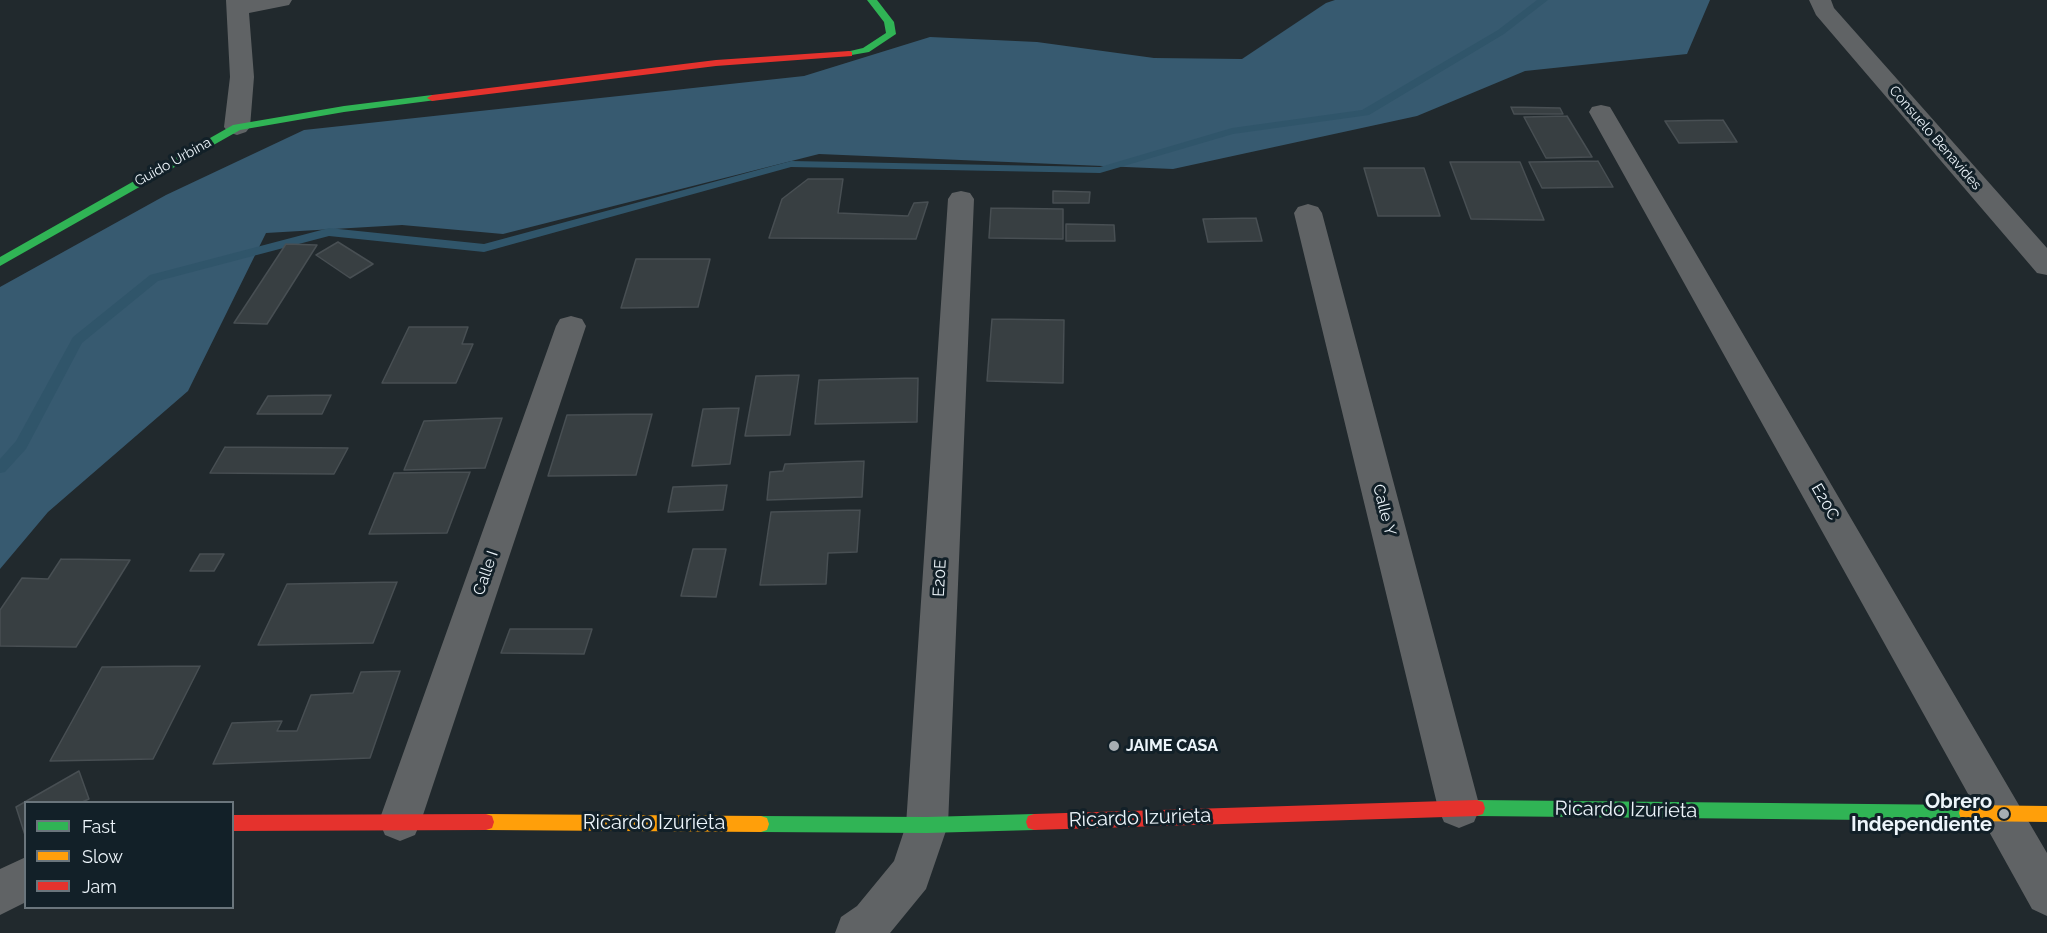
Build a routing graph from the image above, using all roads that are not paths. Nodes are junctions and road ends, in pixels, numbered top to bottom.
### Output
1 (281, 0) edge
2 (872, 0) edge
3 (238, 4) edge
4 (1822, 5) edge
5 (1601, 112) dead end
6 (237, 127) junction
7 (961, 199) dead end
8 (1308, 213) dead end
9 (0, 262) edge
10 (2047, 266) edge
11 (571, 326) dead end
12 (1459, 808) junction
13 (2004, 814) junction
14 (2047, 814) edge
15 (400, 821) junction
16 (234, 823) edge
17 (927, 825) junction
18 (24, 879) edge
19 (0, 893) edge
20 (2047, 894) edge
21 (857, 933) edge

1 - 3 street
2 - 6 street, Guido Urbina
3 - 6 street
4 - 10 street, Consuelo Benavides
5 - 13 street, E20C
6 - 9 street, Guido Urbina
7 - 17 street, E20E
8 - 12 street, Calle Y
11 - 15 street, Calle I
12 - 13 street, Ricardo Izurieta
12 - 17 street, Ricardo Izurieta
13 - 14 street, Ricardo Izurieta
13 - 20 street, E20C
15 - 16 street, Ricardo Izurieta
15 - 17 street, Ricardo Izurieta
17 - 21 street, E20E
18 - 19 street

